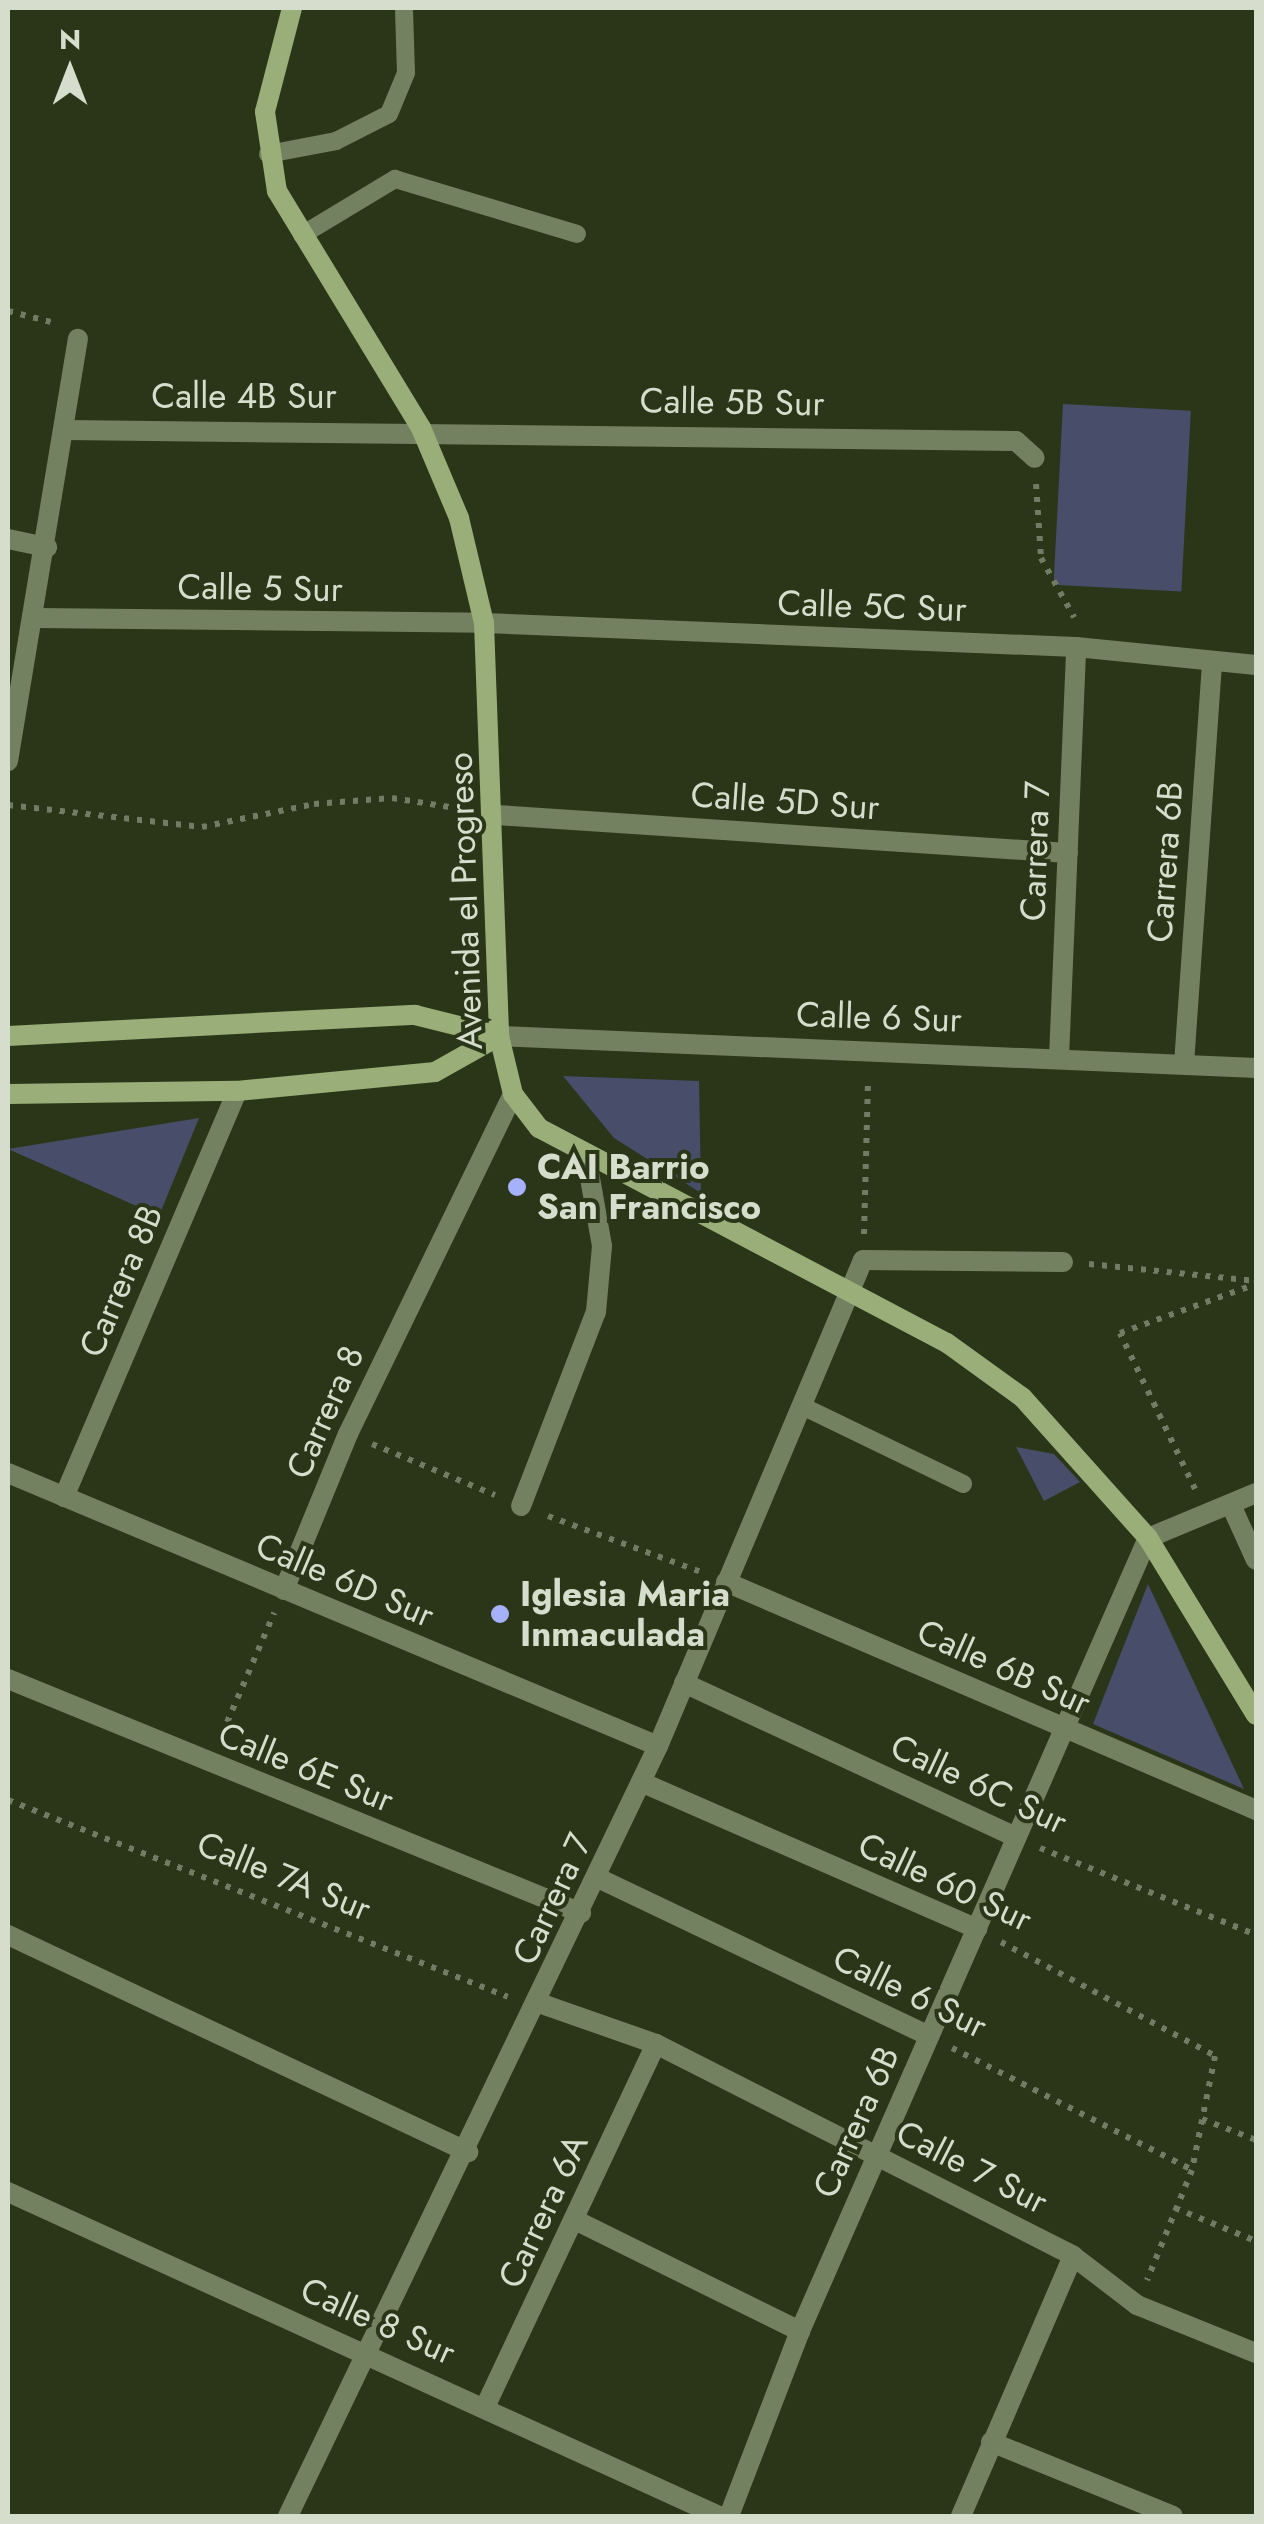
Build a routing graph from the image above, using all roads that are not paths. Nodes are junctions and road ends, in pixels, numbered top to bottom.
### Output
1 (292, 8) edge
2 (404, 8) edge
3 (268, 154) junction
4 (577, 234) dead end
5 (302, 235) junction
6 (78, 339) road end
7 (422, 428) junction
8 (67, 430) junction
9 (1035, 458) road end
10 (8, 539) edge
11 (47, 546) junction
12 (36, 618) junction
13 (484, 623) junction
14 (1076, 648) junction
15 (1212, 664) junction
16 (1256, 665) edge
17 (8, 761) edge
18 (497, 815) junction
19 (1068, 853) junction
20 (8, 1036) edge
21 (499, 1036) junction
22 (1058, 1058) junction
23 (1184, 1064) junction
24 (1256, 1068) edge
25 (237, 1091) junction
26 (8, 1094) edge
27 (513, 1094) junction
28 (586, 1156) junction
29 (1063, 1262) road end
30 (843, 1295) junction
31 (802, 1406) junction
32 (8, 1473) edge
33 (963, 1484) dead end
34 (1256, 1493) edge
35 (64, 1497) junction
36 (1231, 1505) junction
37 (521, 1506) dead end
38 (1148, 1538) junction
39 (1256, 1560) edge
40 (726, 1582) junction
41 (284, 1590) junction
42 (8, 1679) edge
43 (684, 1683) junction
44 (1256, 1715) edge
45 (1064, 1728) junction
46 (658, 1746) junction
47 (641, 1782) junction
48 (1256, 1810) edge
49 (1016, 1838) junction
50 (598, 1878) junction
51 (581, 1912) junction
52 (977, 1929) junction
53 (8, 1935) edge
54 (539, 2004) junction
55 (929, 2036) junction
56 (656, 2044) junction
57 (468, 2152) junction
58 (878, 2154) junction
59 (8, 2192) edge
60 (576, 2221) junction
61 (1073, 2256) junction
62 (800, 2331) junction
63 (1256, 2353) edge
64 (370, 2354) junction
65 (486, 2405) junction
66 (990, 2442) junction
67 (288, 2516) edge
68 (719, 2516) edge
69 (730, 2516) edge
70 (960, 2516) edge
71 (1172, 2516) edge

1 - 3 main road, Avenida el Progreso
2 - 3 lane
3 - 5 main road, Avenida el Progreso
4 - 5 lane
5 - 7 main road, Avenida el Progreso
6 - 8 street
7 - 8 street, Calle 4B Sur
7 - 9 street, Calle 5B Sur
7 - 13 main road, Avenida el Progreso
8 - 11 street
10 - 11 street
11 - 12 street
12 - 13 street, Calle 5 Sur
12 - 17 street
13 - 14 street, Calle 5C Sur
13 - 18 main road, Avenida el Progreso
14 - 15 street, Calle 5C Sur
14 - 19 street, Carrera 7
15 - 16 street, Calle 5C Sur
15 - 23 street, Carrera 6B
18 - 19 street, Calle 5D Sur
18 - 21 main road, Avenida el Progreso
19 - 22 street, Carrera 7
20 - 21 main road, Calle 6 Sur
21 - 22 street, Calle 6 Sur
21 - 25 main road
21 - 27 main road, Avenida el Progreso
22 - 23 street, Calle 6 Sur
23 - 24 street, Calle 6 Sur
25 - 26 main road
25 - 35 street, Carrera 8B
27 - 28 main road, Avenida el Progreso
27 - 41 street, Carrera 8
28 - 30 main road, Avenida el Progreso
28 - 37 street
29 - 30 street
30 - 31 street, Carrera 7
30 - 38 main road, Avenida el Progreso
31 - 33 lane
31 - 40 street, Carrera 7
32 - 35 street, Calle 6D Sur
34 - 36 street
35 - 41 street, Calle 6D Sur
36 - 38 street
36 - 39 street
38 - 44 main road, Avenida el Progreso
38 - 45 street, Carrera 6B
40 - 43 street, Carrera 7
40 - 45 street, Calle 6B Sur
41 - 46 street, Calle 6D Sur
42 - 51 street, Calle 6E Sur
43 - 46 street, Carrera 7
43 - 49 street, Calle 6C Sur
45 - 48 street, Calle 6B Sur
45 - 49 street, Carrera 6B
46 - 47 street, Carrera 7
47 - 50 street, Carrera 7
47 - 52 street, Calle 60 Sur
49 - 52 street, Carrera 6B
50 - 51 street, Carrera 7
50 - 55 street, Calle 6 Sur
51 - 54 street, Carrera 7
52 - 55 street, Carrera 6B
53 - 57 street
54 - 56 street, Calle 7 Sur
54 - 57 street, Carrera 7
55 - 58 street, Carrera 6B
56 - 58 street, Calle 7 Sur
56 - 60 street, Carrera 6A
57 - 64 street, Carrera 7
58 - 61 street, Calle 7 Sur
58 - 62 street, Carrera 6B
59 - 64 street, Calle 8 Sur
60 - 62 street
60 - 65 street, Carrera 6A
61 - 63 street, Calle 7 Sur
61 - 66 street
62 - 69 street, Carrera 6B
64 - 65 street, Calle 8 Sur
64 - 67 street, Carrera 7
65 - 68 street, Calle 8 Sur
66 - 70 street
66 - 71 street

